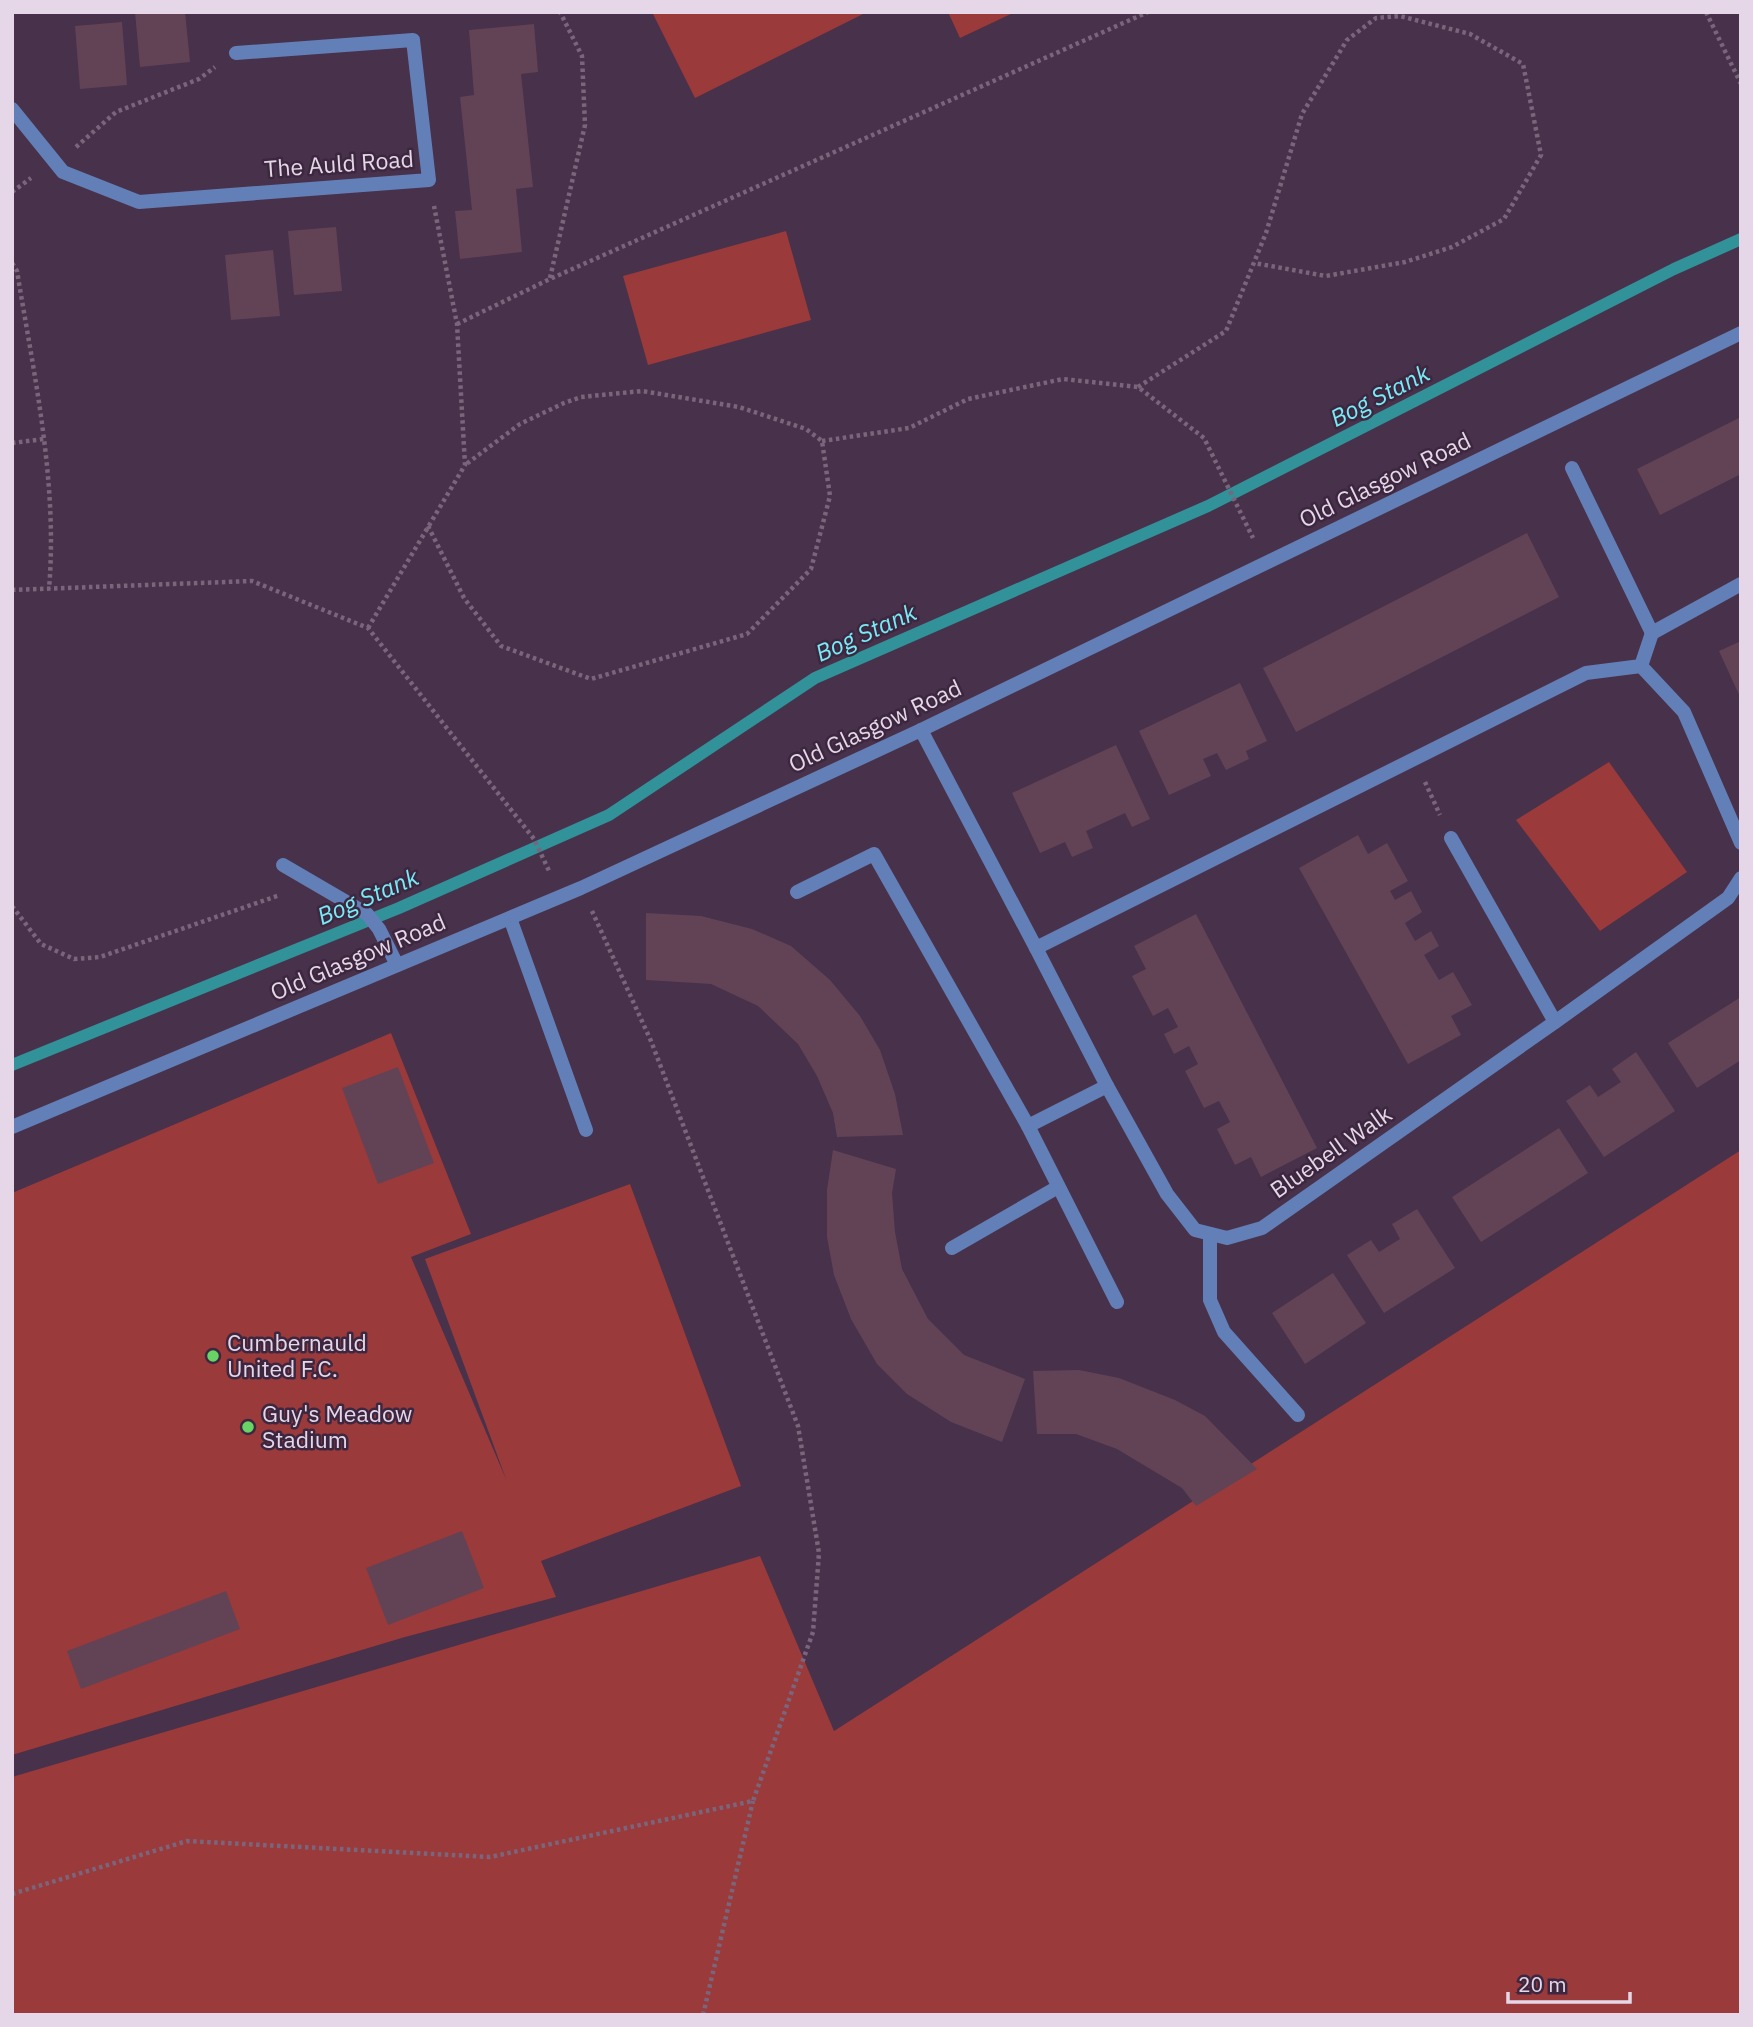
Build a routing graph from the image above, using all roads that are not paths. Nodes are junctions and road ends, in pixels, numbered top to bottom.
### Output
1 (236, 53) road end
2 (12, 109) edge
3 (1741, 333) edge
4 (1572, 468) dead end
5 (1741, 584) edge
6 (1652, 633) junction
7 (1641, 666) junction
8 (921, 730) junction
9 (1451, 838) road end
10 (1741, 843) edge
11 (283, 865) dead end
12 (1741, 878) edge
13 (797, 892) dead end
14 (510, 918) junction
15 (1036, 948) junction
16 (397, 965) junction
17 (1555, 1023) junction
18 (1107, 1086) junction
19 (1028, 1126) junction
20 (12, 1127) edge
21 (586, 1130) dead end
22 (1058, 1187) junction
23 (1210, 1234) junction
24 (952, 1248) dead end
25 (1117, 1303) dead end
26 (1298, 1415) dead end

1 - 2 street, The Auld Road
3 - 8 street, Old Glasgow Road
4 - 6 street
5 - 6 street
6 - 7 street
7 - 10 street
7 - 15 street
8 - 14 street, Old Glasgow Road
8 - 15 street
9 - 17 street
11 - 16 street
12 - 17 street, Bluebell Walk
13 - 19 street
14 - 16 street, Old Glasgow Road
14 - 21 street
15 - 18 street
16 - 20 street, Old Glasgow Road
17 - 23 street, Bluebell Walk
18 - 19 street
18 - 23 street
19 - 22 street
22 - 24 street
22 - 25 street
23 - 26 street

